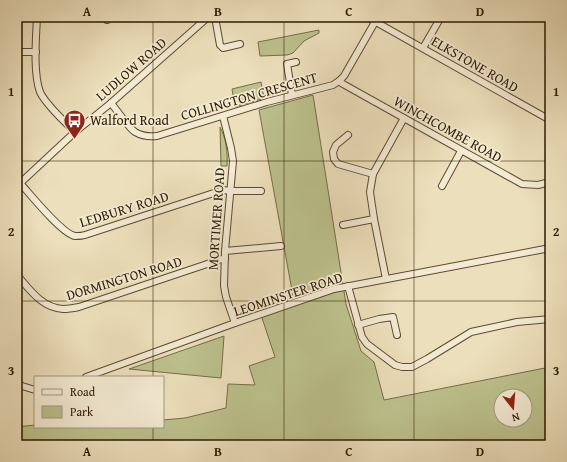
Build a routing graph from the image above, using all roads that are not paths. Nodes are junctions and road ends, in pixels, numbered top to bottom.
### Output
1 (37, 17) edge
2 (208, 17) edge
3 (215, 17) edge
4 (367, 17) edge
5 (441, 17) edge
6 (512, 17) edge
7 (531, 17) edge
8 (375, 22) junction
9 (240, 44) dead end
10 (423, 48) junction
11 (17, 52) edge
12 (36, 52) junction
13 (296, 62) dead end
14 (339, 81) junction
15 (292, 95) junction
16 (111, 103) junction
17 (223, 116) junction
18 (404, 118) junction
19 (550, 120) edge
20 (75, 132) junction
21 (348, 136) dead end
22 (461, 151) junction
23 (373, 174) junction
24 (550, 182) edge
25 (19, 185) edge
26 (442, 186) dead end
27 (230, 191) junction
28 (261, 191) dead end
29 (374, 218) junction
30 (343, 225) dead end
31 (281, 246) dead end
32 (550, 248) edge
33 (225, 251) junction
34 (224, 258) junction
35 (17, 275) edge
36 (386, 279) junction
37 (348, 286) junction
38 (550, 319) edge
39 (235, 323) junction
40 (358, 325) junction
41 (397, 335) dead end
42 (89, 376) edge
43 (17, 383) edge
44 (34, 390) edge

1 - 12 street
2 - 16 street, LUDLOW ROAD
3 - 9 street
4 - 8 street, ELKSTONE ROAD
5 - 10 street
6 - 7 street
8 - 10 street, ELKSTONE ROAD
8 - 14 street, COLLINGTON CRESCENT
10 - 19 street, ELKSTONE ROAD
11 - 12 street
12 - 20 street
13 - 15 street
14 - 15 street, COLLINGTON CRESCENT
14 - 18 street, WINCHCOMBE ROAD
15 - 17 street, COLLINGTON CRESCENT
16 - 17 street, COLLINGTON CRESCENT
16 - 20 street, LUDLOW ROAD
17 - 27 street, MORTIMER ROAD
18 - 22 street, WINCHCOMBE ROAD
18 - 23 street
20 - 25 street, LUDLOW ROAD
21 - 23 street
22 - 24 street, WINCHCOMBE ROAD
22 - 26 street
23 - 29 street
25 - 27 street, LEDBURY ROAD
27 - 28 street
27 - 33 street, MORTIMER ROAD
29 - 30 street
29 - 36 street
31 - 33 street
32 - 36 street, LEOMINSTER ROAD
33 - 34 street, MORTIMER ROAD
34 - 35 street, DORMINGTON ROAD
34 - 39 street, MORTIMER ROAD
36 - 37 street, LEOMINSTER ROAD
37 - 39 street, LEOMINSTER ROAD
37 - 40 street
38 - 40 street
39 - 42 street, LEOMINSTER ROAD
40 - 41 street
43 - 44 street

